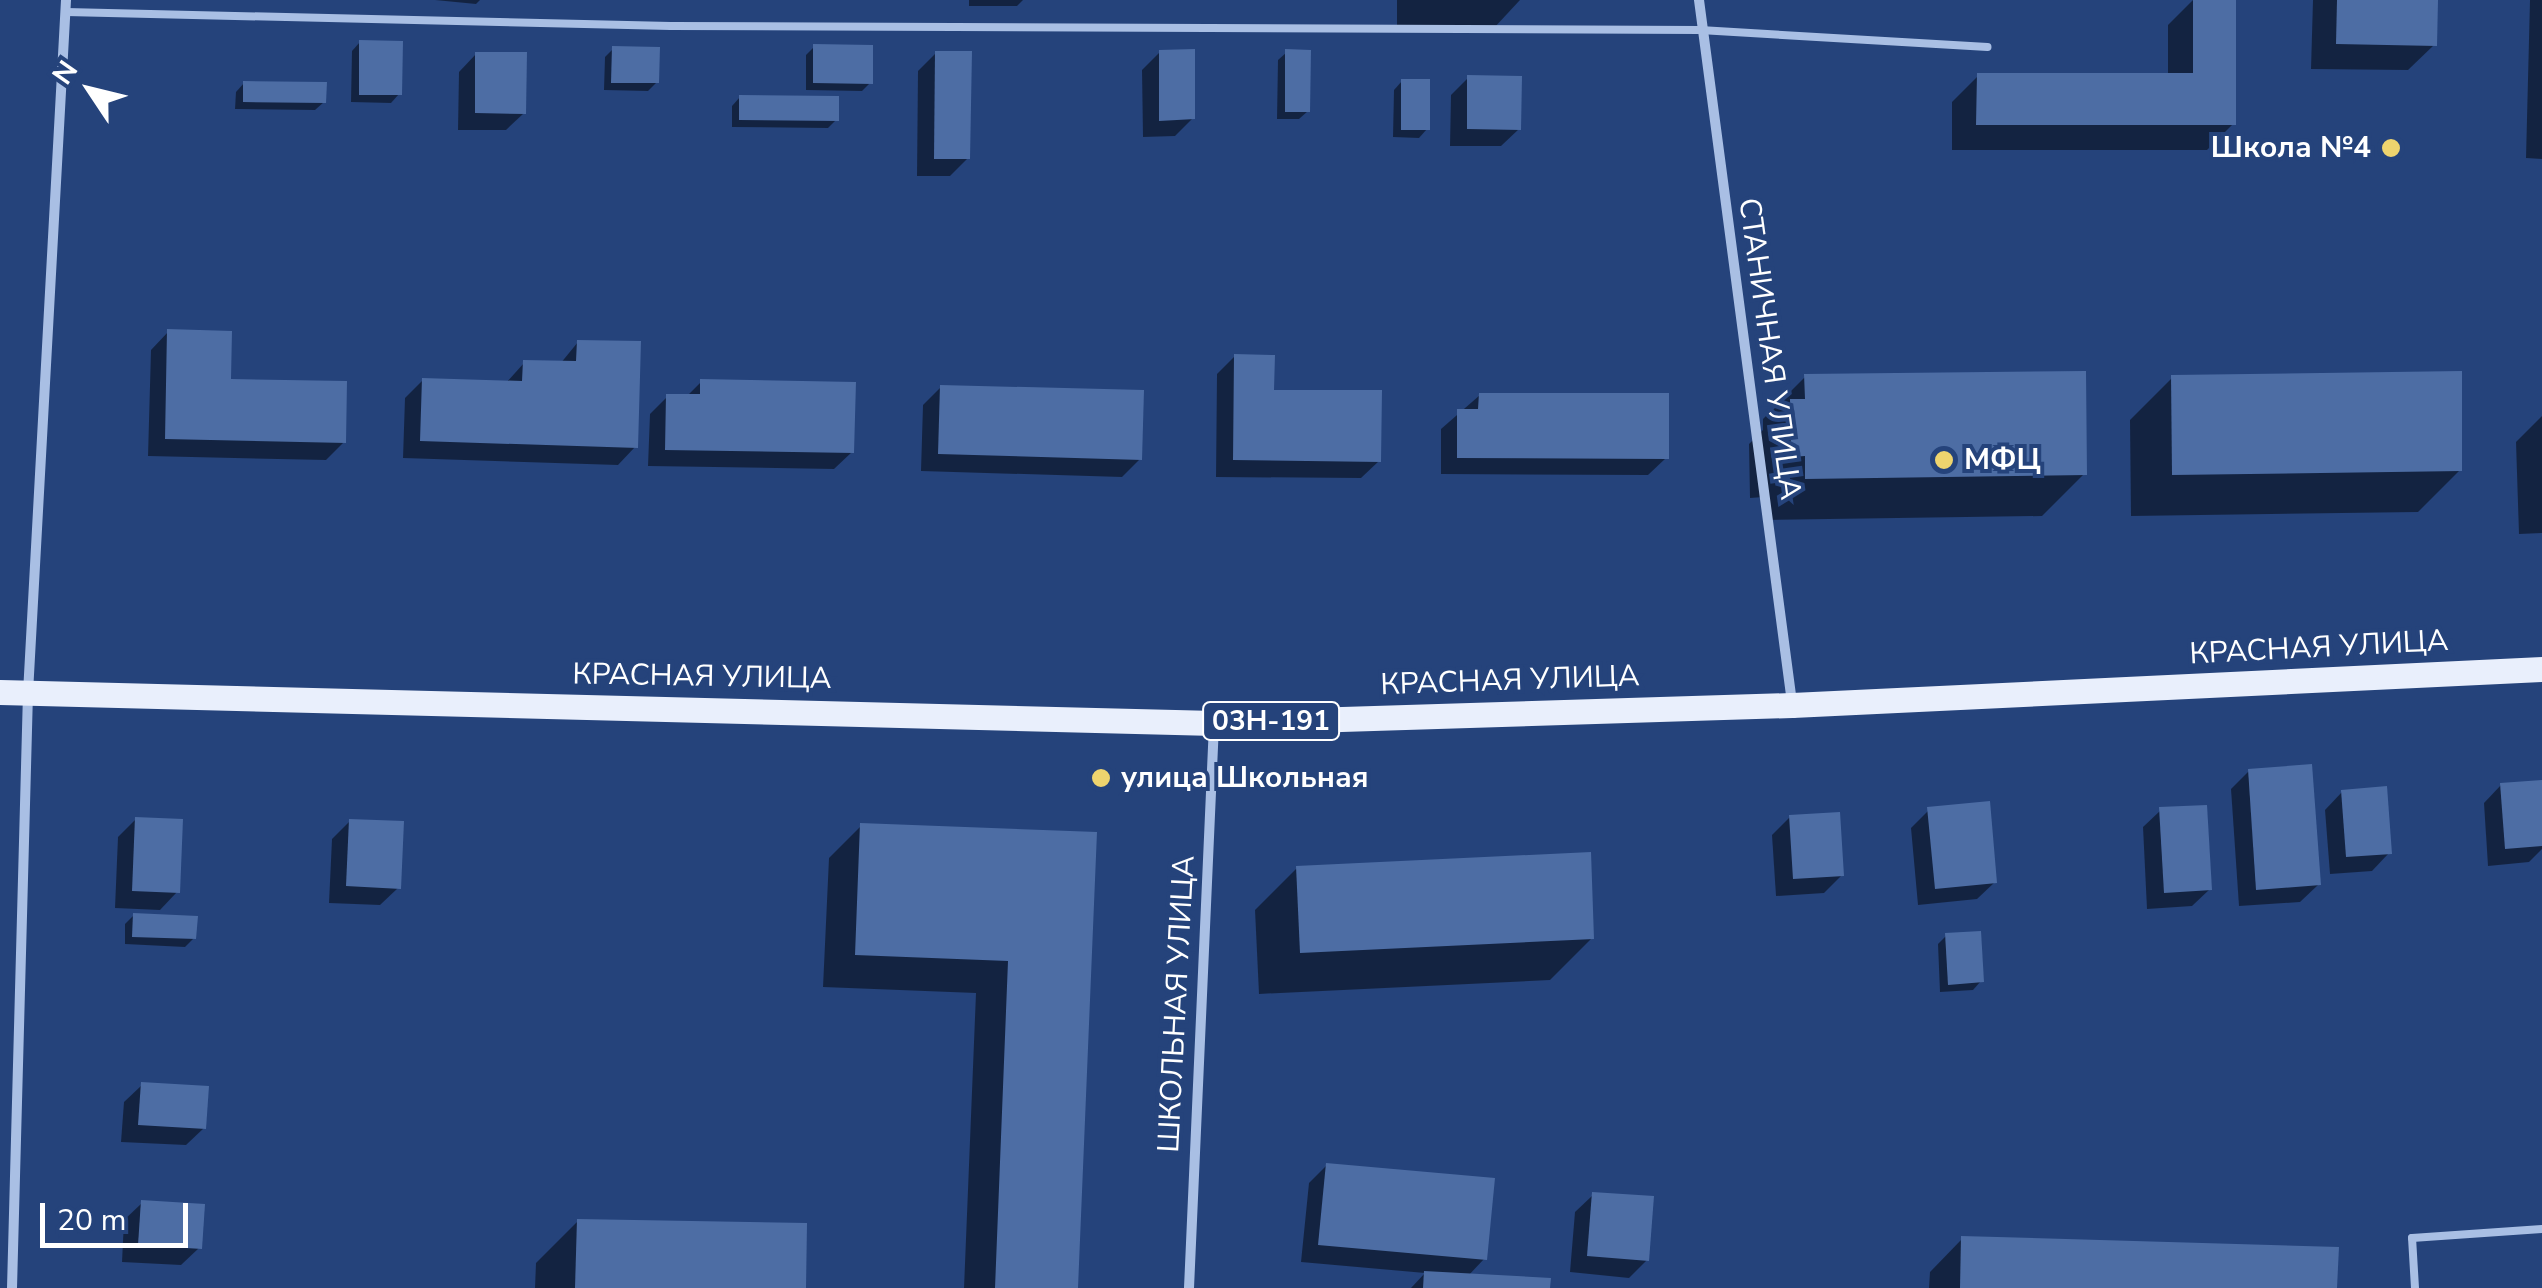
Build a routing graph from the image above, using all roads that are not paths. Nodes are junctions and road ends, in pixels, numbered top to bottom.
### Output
1 (1698, 0) edge
2 (66, 6) edge
3 (1700, 30) junction
4 (1987, 47) dead end
5 (2542, 670) edge
6 (0, 692) edge
7 (28, 693) junction
8 (1792, 706) junction
9 (1214, 723) junction
10 (2542, 1229) edge
11 (12, 1288) edge
12 (1189, 1288) edge
13 (2414, 1288) edge

1 - 3 street, СТАНИЧНАЯ УЛИЦА
2 - 3 lane
2 - 7 street
3 - 4 lane
3 - 8 street, СТАНИЧНАЯ УЛИЦА
5 - 8 main road, КРАСНАЯ УЛИЦА / 03Н-191
6 - 7 main road, КРАСНАЯ УЛИЦА / 03Н-191
7 - 9 main road, КРАСНАЯ УЛИЦА / 03Н-191
7 - 11 street
8 - 9 main road, КРАСНАЯ УЛИЦА / 03Н-191
9 - 12 street, ШКОЛЬНАЯ УЛИЦА
10 - 13 lane

